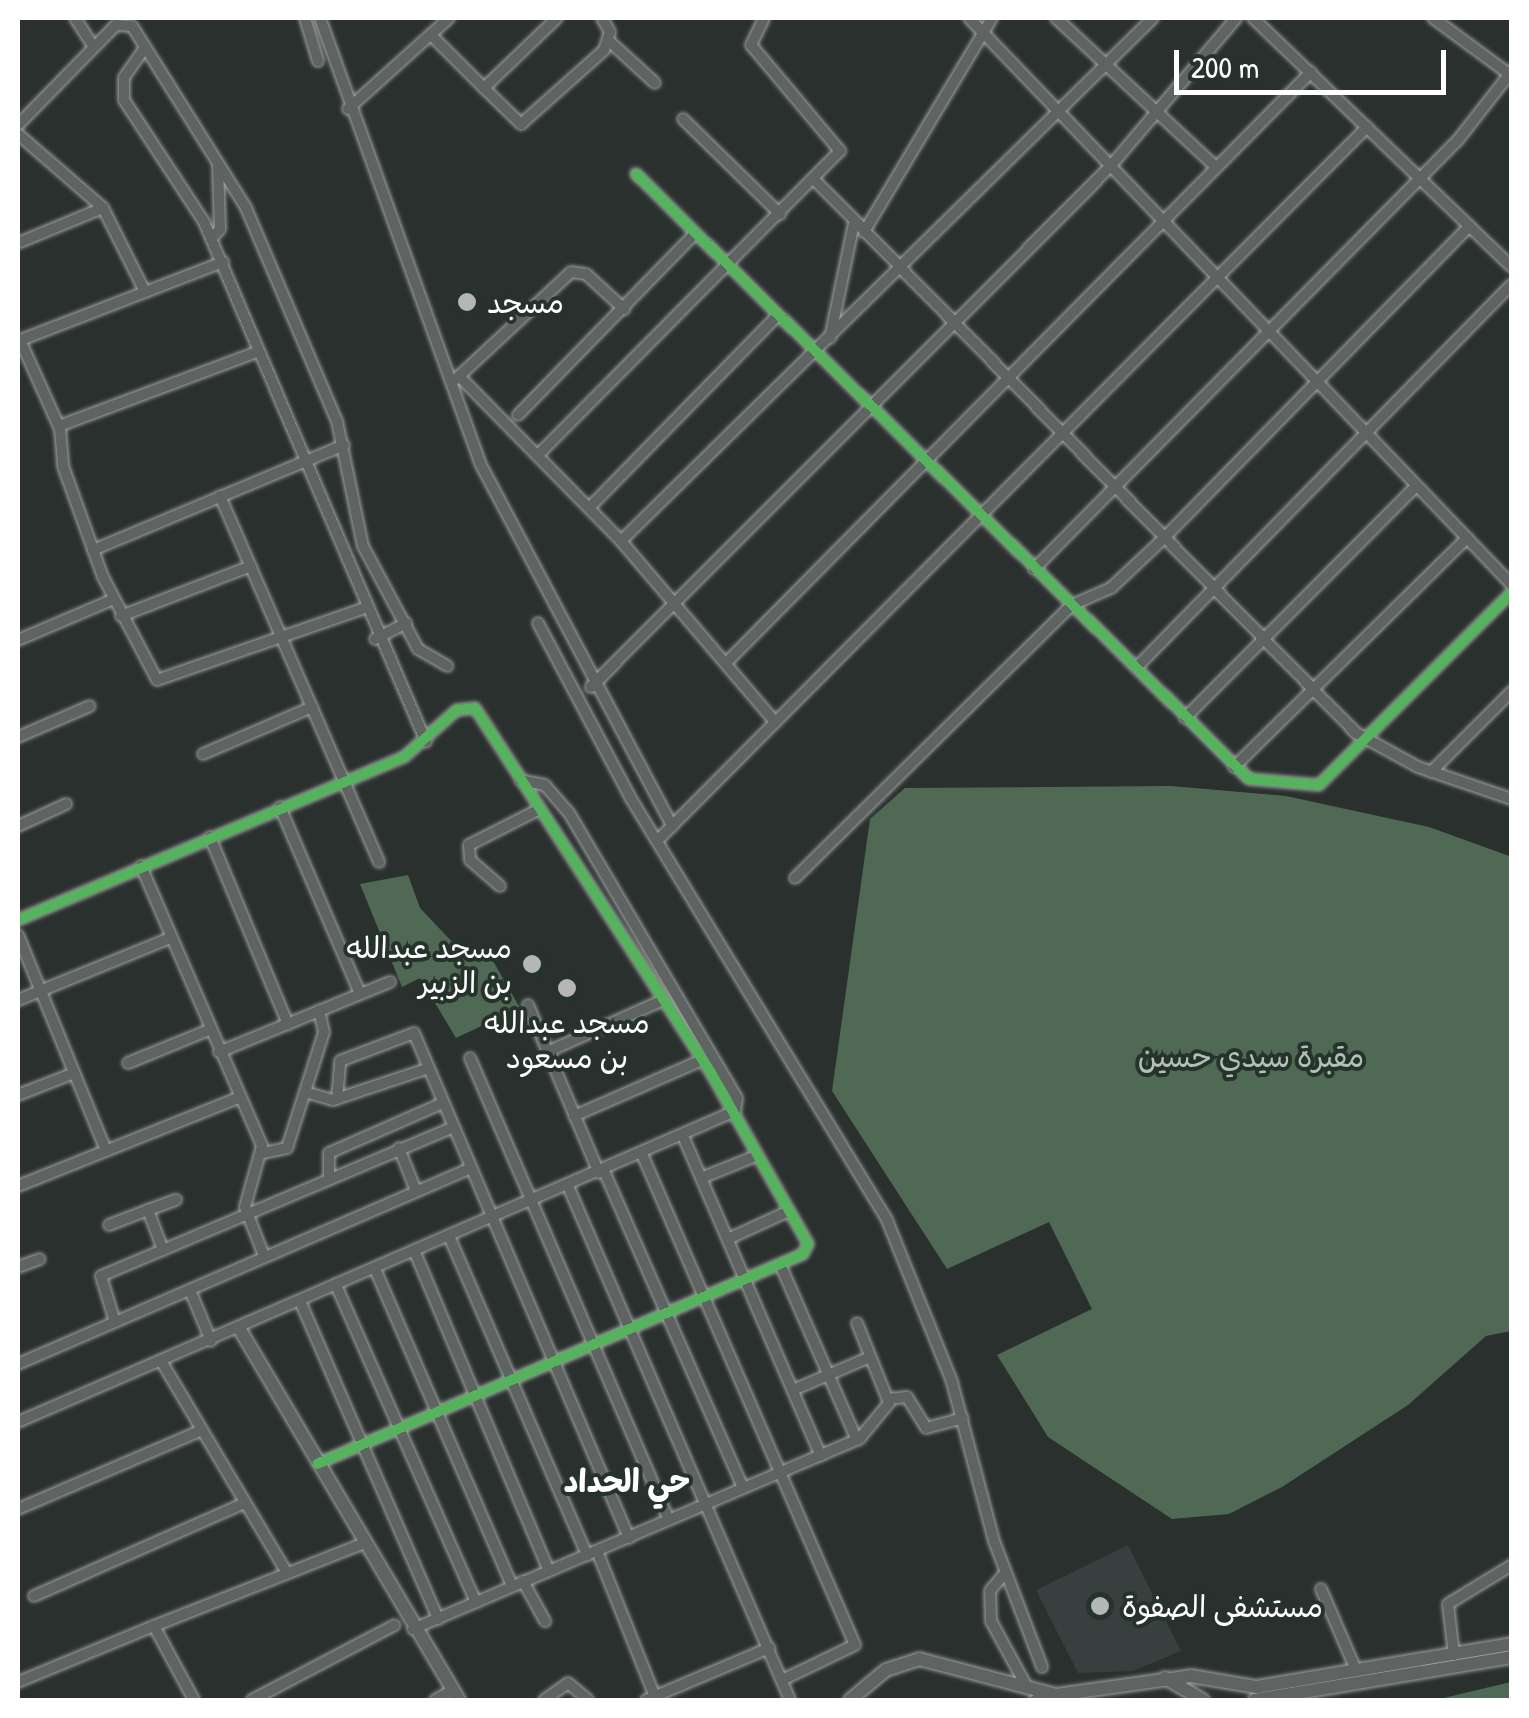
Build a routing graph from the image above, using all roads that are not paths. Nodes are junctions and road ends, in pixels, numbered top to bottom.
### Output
1 (76, 18) edge
2 (305, 18) edge
3 (320, 18) edge
4 (449, 18) edge
5 (557, 18) edge
6 (602, 18) edge
7 (764, 18) edge
8 (969, 18) edge
9 (992, 18) edge
10 (1056, 18) edge
11 (1150, 18) edge
12 (1236, 18) edge
13 (1252, 18) edge
14 (1434, 18) edge
15 (432, 36) junction
16 (986, 36) junction
17 (609, 41) junction
18 (94, 46) junction
19 (144, 49) junction
20 (318, 60) dead end
21 (1107, 64) junction
22 (1311, 72) junction
23 (1510, 72) edge
24 (655, 83) dead end
25 (484, 88) junction
26 (348, 109) junction
27 (1056, 114) junction
28 (1160, 114) junction
29 (683, 119) dead end
30 (18, 124) edge
31 (1367, 127) junction
32 (18, 134) edge
33 (218, 162) junction
34 (1216, 167) junction
35 (1109, 168) junction
36 (636, 174) dead end
37 (1420, 178) junction
38 (814, 179) junction
39 (103, 208) junction
40 (780, 214) junction
41 (854, 223) junction
42 (1162, 223) junction
43 (1470, 226) junction
44 (864, 232) junction
45 (692, 237) junction
46 (212, 238) junction
47 (18, 243) edge
48 (222, 262) junction
49 (1512, 267) edge
50 (726, 268) junction
51 (898, 271) junction
52 (1216, 279) junction
53 (1512, 284) edge
54 (145, 292) junction
55 (624, 309) junction
56 (777, 316) junction
57 (952, 328) junction
58 (1268, 333) junction
59 (830, 339) junction
60 (19, 341) edge
61 (257, 352) junction
62 (817, 352) junction
63 (455, 379) junction
64 (1007, 381) junction
65 (1317, 383) junction
66 (873, 408) junction
67 (518, 416) dead end
68 (82, 423) junction
69 (59, 426) junction
70 (1061, 435) junction
71 (1368, 436) junction
72 (62, 441) junction
73 (344, 445) junction
74 (538, 456) junction
75 (926, 461) junction
76 (300, 462) junction
77 (1416, 486) junction
78 (1115, 487) junction
79 (220, 496) junction
80 (590, 508) junction
81 (981, 516) junction
82 (1164, 538) junction
83 (1467, 538) junction
84 (621, 541) junction
85 (93, 550) junction
86 (251, 566) junction
87 (1034, 569) junction
88 (1512, 588) edge
89 (1214, 589) junction
90 (112, 600) junction
91 (678, 605) junction
92 (1072, 605) junction
93 (362, 609) junction
94 (121, 616) junction
95 (406, 623) junction
96 (538, 623) dead end
97 (282, 639) junction
98 (375, 639) junction
99 (1264, 639) junction
100 (18, 640) edge
101 (727, 662) junction
102 (447, 666) dead end
103 (1136, 668) junction
104 (592, 687) junction
105 (1314, 690) junction
106 (1512, 691) edge
107 (90, 706) dead end
108 (312, 707) junction
109 (603, 708) junction
110 (1185, 718) junction
111 (775, 722) junction
112 (588, 723) junction
113 (18, 737) edge
114 (1365, 740) junction
115 (426, 742) junction
116 (203, 754) dead end
117 (1234, 767) junction
118 (1431, 772) junction
119 (343, 780) junction
120 (520, 780) junction
121 (1510, 797) edge
122 (66, 804) dead end
123 (280, 807) junction
124 (536, 810) junction
125 (18, 826) edge
126 (672, 826) junction
127 (210, 837) junction
128 (657, 841) junction
129 (379, 862) dead end
130 (140, 866) junction
131 (795, 878) dead end
132 (500, 886) dead end
133 (18, 920) edge
134 (18, 935) edge
135 (170, 938) junction
136 (390, 982) dead end
137 (40, 991) junction
138 (360, 994) junction
139 (18, 1000) edge
140 (663, 1000) junction
141 (528, 1005) dead end
142 (319, 1011) junction
143 (288, 1024) junction
144 (209, 1030) junction
145 (219, 1052) junction
146 (547, 1052) junction
147 (470, 1058) dead end
148 (702, 1060) junction
149 (128, 1063) dead end
150 (429, 1068) junction
151 (74, 1072) junction
152 (304, 1092) junction
153 (18, 1095) edge
154 (240, 1097) junction
155 (338, 1098) junction
156 (443, 1103) junction
157 (732, 1113) junction
158 (574, 1116) junction
159 (453, 1126) junction
160 (684, 1136) junction
161 (399, 1148) junction
162 (106, 1151) junction
163 (263, 1154) junction
164 (642, 1154) junction
165 (751, 1158) junction
166 (471, 1168) junction
167 (602, 1172) junction
168 (329, 1177) junction
169 (702, 1178) junction
170 (18, 1186) edge
171 (568, 1186) junction
172 (416, 1192) junction
173 (176, 1200) dead end
174 (531, 1202) junction
175 (148, 1210) junction
176 (789, 1211) junction
177 (247, 1214) junction
178 (492, 1219) junction
179 (109, 1225) dead end
180 (449, 1236) junction
181 (728, 1240) junction
182 (163, 1250) junction
183 (414, 1250) junction
184 (264, 1256) junction
185 (40, 1259) dead end
186 (780, 1264) junction
187 (18, 1268) edge
188 (375, 1269) junction
189 (745, 1279) junction
190 (336, 1285) junction
191 (190, 1290) junction
192 (706, 1296) junction
193 (300, 1301) junction
194 (666, 1313) junction
195 (115, 1322) junction
196 (857, 1324) dead end
197 (240, 1328) junction
198 (630, 1329) junction
199 (210, 1341) junction
200 (592, 1346) junction
201 (870, 1357) junction
202 (552, 1362) junction
203 (18, 1364) edge
204 (163, 1364) junction
205 (829, 1375) junction
206 (512, 1380) junction
207 (793, 1390) junction
208 (474, 1396) junction
209 (888, 1399) junction
210 (438, 1412) junction
211 (963, 1418) junction
212 (18, 1419) edge
213 (398, 1429) junction
214 (202, 1430) junction
215 (857, 1440) junction
216 (363, 1444) junction
217 (821, 1456) junction
218 (317, 1464) junction
219 (784, 1471) junction
220 (742, 1488) junction
221 (245, 1503) junction
222 (708, 1504) junction
223 (18, 1509) edge
224 (668, 1520) junction
225 (629, 1538) junction
226 (362, 1544) junction
227 (592, 1553) junction
228 (1512, 1566) edge
229 (549, 1571) junction
230 (1006, 1572) junction
231 (286, 1574) junction
232 (518, 1583) junction
233 (1321, 1588) dead end
234 (34, 1596) dead end
235 (476, 1602) junction
236 (438, 1618) junction
237 (545, 1621) dead end
238 (395, 1625) dead end
239 (154, 1626) junction
240 (413, 1629) junction
241 (1512, 1644) edge
242 (768, 1648) junction
243 (1454, 1655) junction
244 (1512, 1656) edge
245 (1042, 1666) dead end
246 (1356, 1670) junction
247 (1166, 1678) junction
248 (782, 1680) junction
249 (18, 1682) edge
250 (1347, 1693) edge
251 (456, 1695) edge
252 (1032, 1695) edge
253 (1259, 1696) edge
254 (651, 1699) edge
255 (194, 1700) edge
256 (252, 1700) edge
257 (435, 1700) edge
258 (544, 1700) edge
259 (588, 1700) edge
260 (790, 1700) edge
261 (850, 1700) edge
262 (1203, 1700) edge

1 - 18 street
2 - 20 street
3 - 26 street
4 - 15 street
5 - 25 street
6 - 17 street
7 - 38 street
8 - 16 street
9 - 16 street
10 - 21 street
11 - 21 street
12 - 28 street
13 - 22 street
14 - 23 street
15 - 25 street
15 - 26 street
16 - 27 street
16 - 44 street
17 - 24 street
17 - 25 street
18 - 19 street
18 - 30 street
19 - 33 street
19 - 46 street
21 - 27 street
21 - 28 street
22 - 31 street
22 - 34 street
23 - 37 street
26 - 63 street
27 - 35 street
27 - 51 street
28 - 34 street
28 - 35 street
29 - 40 street
31 - 37 street
31 - 52 street
32 - 39 street
33 - 46 street
33 - 73 street
34 - 42 street
35 - 42 street
35 - 57 street
36 - 45 street
37 - 43 street
37 - 58 street
38 - 40 street
38 - 41 street
39 - 47 street
39 - 54 street
40 - 50 street
41 - 44 street
41 - 59 street
42 - 52 street
42 - 64 street
43 - 49 street
43 - 65 street
44 - 51 street
45 - 50 street
45 - 55 street
46 - 48 street
48 - 54 street
48 - 61 street
50 - 56 street
50 - 74 street
51 - 57 street
51 - 59 street
52 - 58 street
52 - 70 street
53 - 71 street
54 - 60 street
55 - 63 street
55 - 67 street
56 - 62 street
56 - 80 street
57 - 64 street
57 - 66 street
58 - 65 street
58 - 78 street
59 - 62 street
60 - 69 street
61 - 68 street
61 - 76 street
62 - 66 street
62 - 84 street
63 - 74 street
63 - 104 street
64 - 70 street
64 - 75 street
65 - 71 street
65 - 82 street
66 - 75 street
66 - 91 street
68 - 69 street
68 - 72 street
69 - 72 street
70 - 78 street
70 - 81 street
71 - 77 street
71 - 89 street
72 - 85 street
73 - 76 street
73 - 95 street
74 - 80 street
75 - 81 street
75 - 101 street
76 - 79 street
76 - 93 street
77 - 83 street
77 - 99 street
78 - 82 street
78 - 87 street
79 - 85 street
79 - 86 street
80 - 84 street
81 - 87 street
81 - 111 street
82 - 89 street
82 - 92 street
83 - 88 street
83 - 105 street
84 - 91 street
85 - 90 street
86 - 94 street
86 - 97 street
87 - 92 street
88 - 114 street
89 - 99 street
89 - 103 street
90 - 94 street
90 - 100 street
91 - 101 street
91 - 104 street
92 - 103 street
92 - 131 street
93 - 97 street
93 - 98 street
94 - 97 street
95 - 98 street
95 - 102 street
96 - 112 street
97 - 108 street
98 - 115 street
99 - 105 street
99 - 110 street
101 - 111 street
103 - 110 street
104 - 109 street
105 - 114 street
105 - 117 street
106 - 118 street
107 - 113 street
108 - 116 street
108 - 119 street
109 - 112 street
109 - 126 street
110 - 117 street
111 - 126 street
112 - 128 street
114 - 117 street
114 - 118 street
115 - 119 street
115 - 120 street
118 - 121 street
119 - 123 street
119 - 129 street
120 - 124 street
120 - 157 street
122 - 125 street
123 - 127 street
123 - 138 street
124 - 132 street
124 - 140 street
126 - 128 street
127 - 130 street
127 - 143 street
128 - 211 street
130 - 133 street
130 - 135 street
134 - 137 street
135 - 137 street
135 - 144 street
136 - 138 street
137 - 139 street
137 - 151 street
138 - 142 street
140 - 146 street
140 - 148 street
141 - 146 street
142 - 143 street
142 - 152 street
143 - 145 street
144 - 145 street
144 - 149 street
145 - 154 street
146 - 158 street
147 - 174 street
148 - 157 street
148 - 158 street
150 - 155 street
150 - 155 street
150 - 156 street
151 - 153 street
151 - 162 street
152 - 155 street
152 - 163 street
154 - 162 street
154 - 163 street
156 - 159 street
156 - 168 street
157 - 160 street
157 - 165 street
158 - 167 street
159 - 161 street
159 - 166 street
160 - 164 street
160 - 169 street
161 - 168 street
161 - 172 street
162 - 170 street
163 - 177 street
164 - 167 street
164 - 192 street
165 - 169 street
165 - 176 street
166 - 172 street
166 - 178 street
167 - 171 street
167 - 194 street
168 - 177 street
169 - 181 street
171 - 174 street
171 - 198 street
172 - 184 street
173 - 175 street
174 - 178 street
174 - 200 street
175 - 179 street
175 - 182 street
176 - 181 street
176 - 186 street
177 - 182 street
177 - 184 street
178 - 180 street
178 - 202 street
180 - 183 street
180 - 206 street
181 - 189 street
182 - 195 street
183 - 188 street
183 - 208 street
184 - 191 street
185 - 187 street
186 - 189 street
186 - 205 street
188 - 190 street
188 - 210 street
189 - 192 street
189 - 207 street
190 - 193 street
190 - 213 street
191 - 195 street
191 - 199 street
192 - 194 street
192 - 219 street
193 - 197 street
193 - 216 street
194 - 198 street
194 - 220 street
195 - 203 street
196 - 201 street
197 - 199 street
197 - 218 street
198 - 200 street
198 - 222 street
199 - 204 street
200 - 202 street
200 - 224 street
201 - 205 street
201 - 209 street
202 - 206 street
202 - 225 street
204 - 212 street
204 - 214 street
205 - 207 street
205 - 215 street
206 - 208 street
206 - 227 street
207 - 217 street
208 - 210 street
208 - 229 street
209 - 211 street
209 - 215 street
210 - 213 street
210 - 232 street
211 - 230 street
213 - 216 street
213 - 235 street
214 - 221 street
214 - 223 street
215 - 217 street
216 - 218 street
216 - 236 street
217 - 219 street
218 - 226 street
219 - 220 street
219 - 248 street
220 - 222 street
221 - 231 street
221 - 234 street
222 - 224 street
222 - 242 street
224 - 225 street
225 - 227 street
226 - 231 street
226 - 240 street
227 - 229 street
227 - 254 street
228 - 243 street
229 - 232 street
230 - 245 street
230 - 252 street
231 - 239 street
232 - 235 street
232 - 237 street
233 - 246 street
235 - 236 street
236 - 240 street
238 - 256 street
239 - 249 street
239 - 255 street
240 - 251 street
241 - 243 street
242 - 248 street
242 - 254 street
243 - 246 street
244 - 250 street
246 - 253 street
247 - 252 street
247 - 253 street
247 - 262 street
248 - 260 street
250 - 253 street
251 - 257 street
252 - 261 street
258 - 259 street

